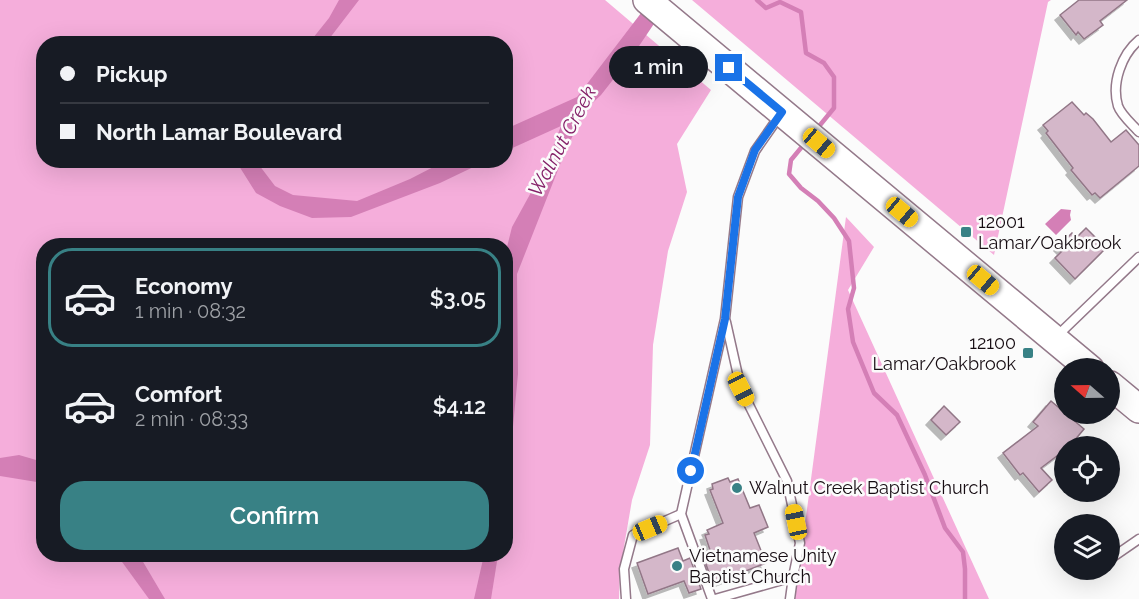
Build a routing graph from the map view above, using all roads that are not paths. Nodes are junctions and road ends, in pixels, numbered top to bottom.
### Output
1 (647, 0) edge
2 (1139, 40) edge
3 (784, 114) junction
4 (1139, 132) edge
5 (1139, 257) edge
6 (725, 319) junction
7 (1054, 339) junction
8 (1077, 358) edge
9 (1120, 393) edge
10 (1139, 409) edge
11 (681, 514) junction
12 (1139, 539) edge
13 (1120, 552) edge
14 (793, 577) junction
15 (626, 599) edge
16 (714, 599) edge
17 (790, 599) edge

1 - 3 main road
2 - 4 lane
3 - 6 lane
3 - 7 main road
5 - 7 lane
6 - 11 lane
6 - 14 lane
7 - 8 main road
9 - 10 main road
11 - 15 lane
11 - 16 lane
12 - 13 lane
14 - 16 lane
14 - 17 lane

